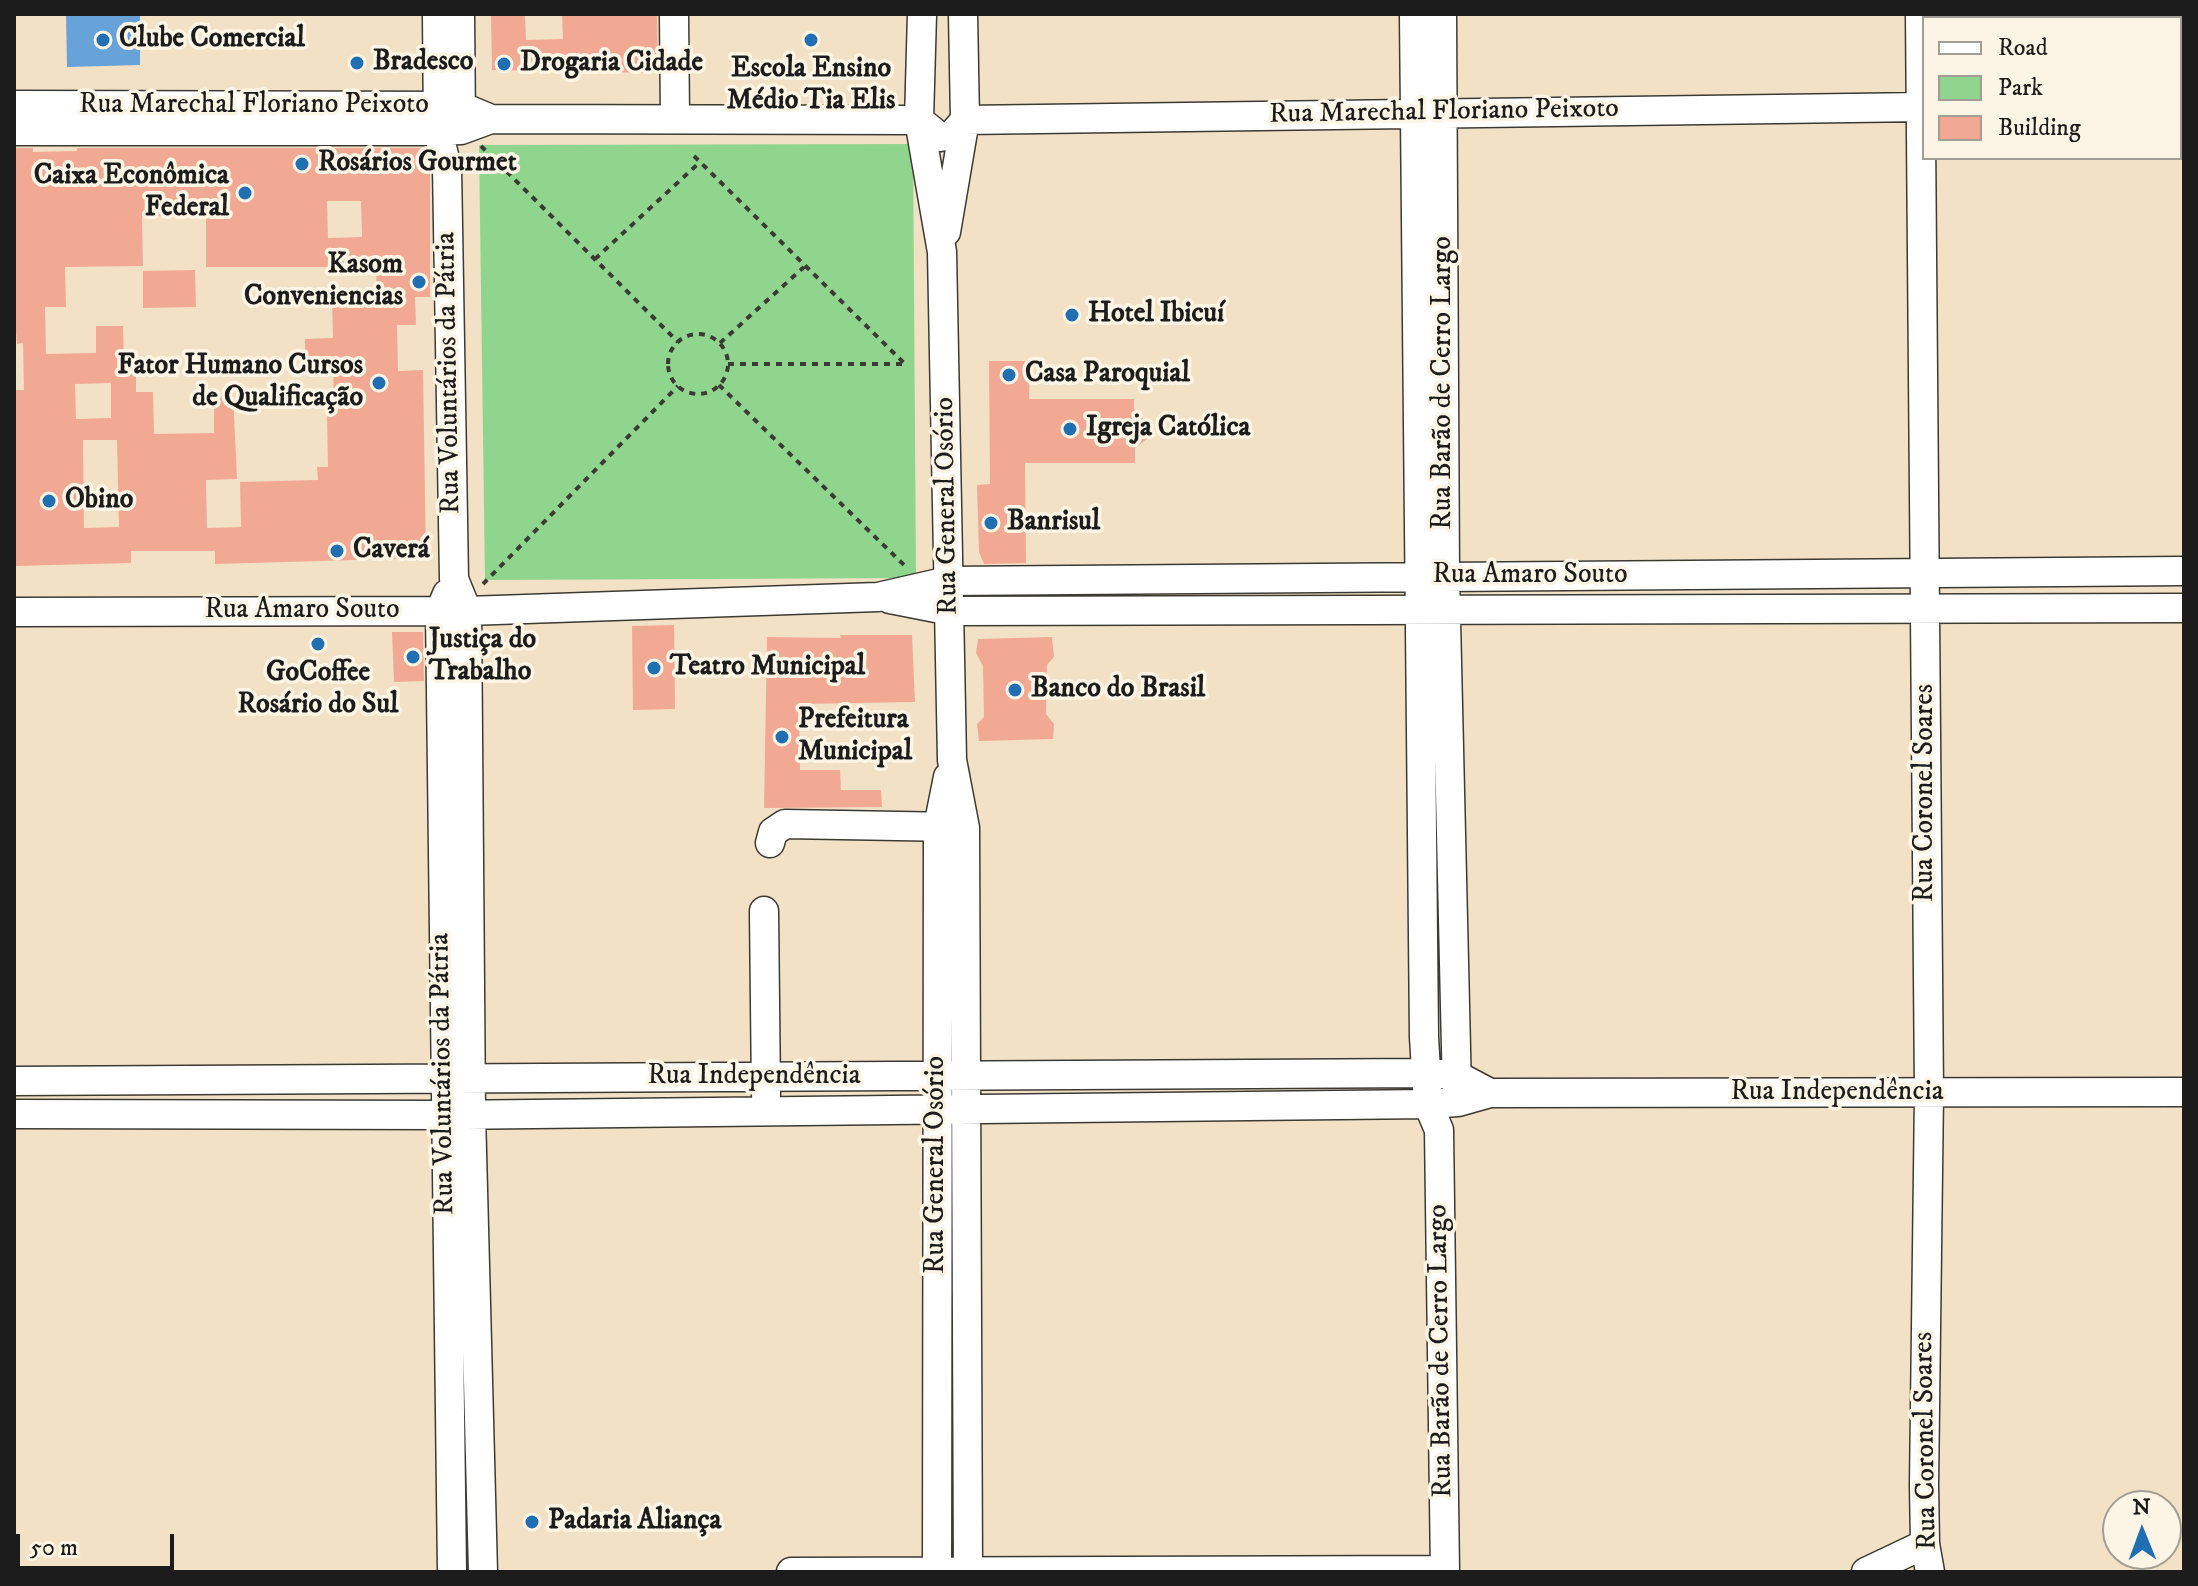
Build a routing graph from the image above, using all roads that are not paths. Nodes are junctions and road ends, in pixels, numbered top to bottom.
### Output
1 (437, 14) edge
2 (460, 14) edge
3 (674, 14) edge
4 (922, 14) edge
5 (963, 14) edge
6 (1414, 14) edge
7 (1442, 14) edge
8 (1920, 14) edge
9 (1922, 76) edge
10 (14, 105) edge
11 (1922, 107) edge
12 (1429, 113) junction
13 (449, 118) junction
14 (675, 119) junction
15 (919, 120) junction
16 (965, 120) junction
17 (14, 131) edge
18 (1923, 160) edge
19 (942, 252) junction
20 (2184, 571) edge
21 (1926, 573) junction
22 (1432, 577) junction
23 (948, 581) junction
24 (878, 597) junction
25 (2184, 608) edge
26 (1433, 609) junction
27 (1925, 609) junction
28 (453, 611) junction
29 (951, 611) junction
30 (14, 612) edge
31 (1435, 763) junction
32 (952, 827) junction
33 (770, 843) dead end
34 (764, 911) dead end
35 (1453, 989) junction
36 (1424, 990) junction
37 (1427, 1073) junction
38 (1129, 1075) junction
39 (938, 1076) junction
40 (966, 1076) junction
41 (766, 1077) junction
42 (457, 1079) junction
43 (282, 1080) junction
44 (14, 1081) edge
45 (1457, 1088) junction
46 (2184, 1092) edge
47 (1929, 1093) junction
48 (1428, 1104) junction
49 (1131, 1108) junction
50 (938, 1111) junction
51 (967, 1111) junction
52 (765, 1112) junction
53 (14, 1114) edge
54 (281, 1114) junction
55 (458, 1114) junction
56 (1439, 1130) junction
57 (479, 1412) junction
58 (449, 1413) junction
59 (968, 1413) junction
60 (937, 1416) junction
61 (1925, 1544) junction
62 (936, 1571) edge
63 (968, 1571) edge
64 (1445, 1571) edge
65 (452, 1572) edge
66 (483, 1572) edge
67 (791, 1572) edge
68 (1866, 1572) edge
69 (1930, 1572) edge

1 - 13 street, Rua Voluntários da Pátria
2 - 13 street, Rua Voluntários da Pátria
3 - 14 street
4 - 15 street, Rua General Osório
5 - 16 street, Rua General Osório
6 - 12 street, Rua Barão de Cerro Largo
7 - 12 street, Rua Barão de Cerro Largo
8 - 9 street, Rua Coronel Soares
10 - 13 street, Rua Marechal Floriano Peixoto
11 - 12 street, Rua Marechal Floriano Peixoto
12 - 16 street, Rua Marechal Floriano Peixoto
12 - 22 street, Rua Barão de Cerro Largo
13 - 14 street, Rua Marechal Floriano Peixoto
13 - 17 street, Rua Marechal Floriano Peixoto
13 - 28 street, Rua Voluntários da Pátria
14 - 15 street, Rua Marechal Floriano Peixoto
15 - 16 street
15 - 19 street, Rua General Osório
16 - 19 street, Rua General Osório
18 - 21 street, Rua Coronel Soares
19 - 23 street, Rua General Osório
20 - 21 street, Rua Amaro Souto
21 - 22 street, Rua Amaro Souto
21 - 27 street, Rua Coronel Soares
22 - 23 street, Rua Amaro Souto
22 - 26 street, Rua Barão de Cerro Largo
23 - 24 street, Rua Amaro Souto
23 - 29 street, Rua General Osório
24 - 28 street, Rua Amaro Souto
24 - 29 street, Rua Amaro Souto
25 - 27 street, Rua Amaro Souto
26 - 27 street, Rua Amaro Souto
26 - 29 street, Rua Amaro Souto
26 - 31 street, Rua Barão de Cerro Largo
27 - 47 street, Rua Coronel Soares
28 - 30 street, Rua Amaro Souto
28 - 42 street, Rua Voluntários da Pátria
29 - 32 street, Rua General Osório
31 - 35 street, Rua Barão de Cerro Largo
31 - 36 street, Rua Barão de Cerro Largo
32 - 33 street
32 - 39 street, Rua General Osório
32 - 40 street, Rua General Osório
34 - 41 street
35 - 36 street
35 - 45 street, Rua Barão de Cerro Largo
36 - 37 street, Rua Barão de Cerro Largo
37 - 38 street, Rua Independência
37 - 45 street, Rua Independência
37 - 48 street, Rua Barão de Cerro Largo
38 - 40 street, Rua Independência
38 - 49 street
39 - 40 street, Rua Independência
39 - 41 street, Rua Independência
39 - 50 street, Rua General Osório
40 - 51 street, Rua General Osório
41 - 42 street, Rua Independência
41 - 52 street
42 - 43 street, Rua Independência
42 - 55 street, Rua Voluntários da Pátria
43 - 44 street, Rua Independência
43 - 54 street
45 - 47 street, Rua Independência
45 - 48 street, Rua Independência
45 - 56 street
46 - 47 street, Rua Independência
47 - 61 street, Rua Coronel Soares
48 - 49 street, Rua Independência
48 - 56 street, Rua Barão de Cerro Largo
49 - 51 street, Rua Independência
50 - 51 street, Rua Independência
50 - 52 street, Rua Independência
50 - 60 street, Rua General Osório
51 - 59 street, Rua General Osório
52 - 55 street, Rua Independência
53 - 54 street, Rua Independência
54 - 55 street, Rua Independência
55 - 57 street, Rua Voluntários da Pátria
55 - 58 street, Rua Voluntários da Pátria
56 - 64 street, Rua Barão de Cerro Largo
57 - 58 street
57 - 66 street, Rua Voluntários da Pátria
58 - 65 street, Rua Voluntários da Pátria
59 - 60 street
59 - 63 street, Rua General Osório
60 - 62 street, Rua General Osório
61 - 68 street
61 - 69 street, Rua Coronel Soares
62 - 63 street
62 - 67 street
63 - 64 street

